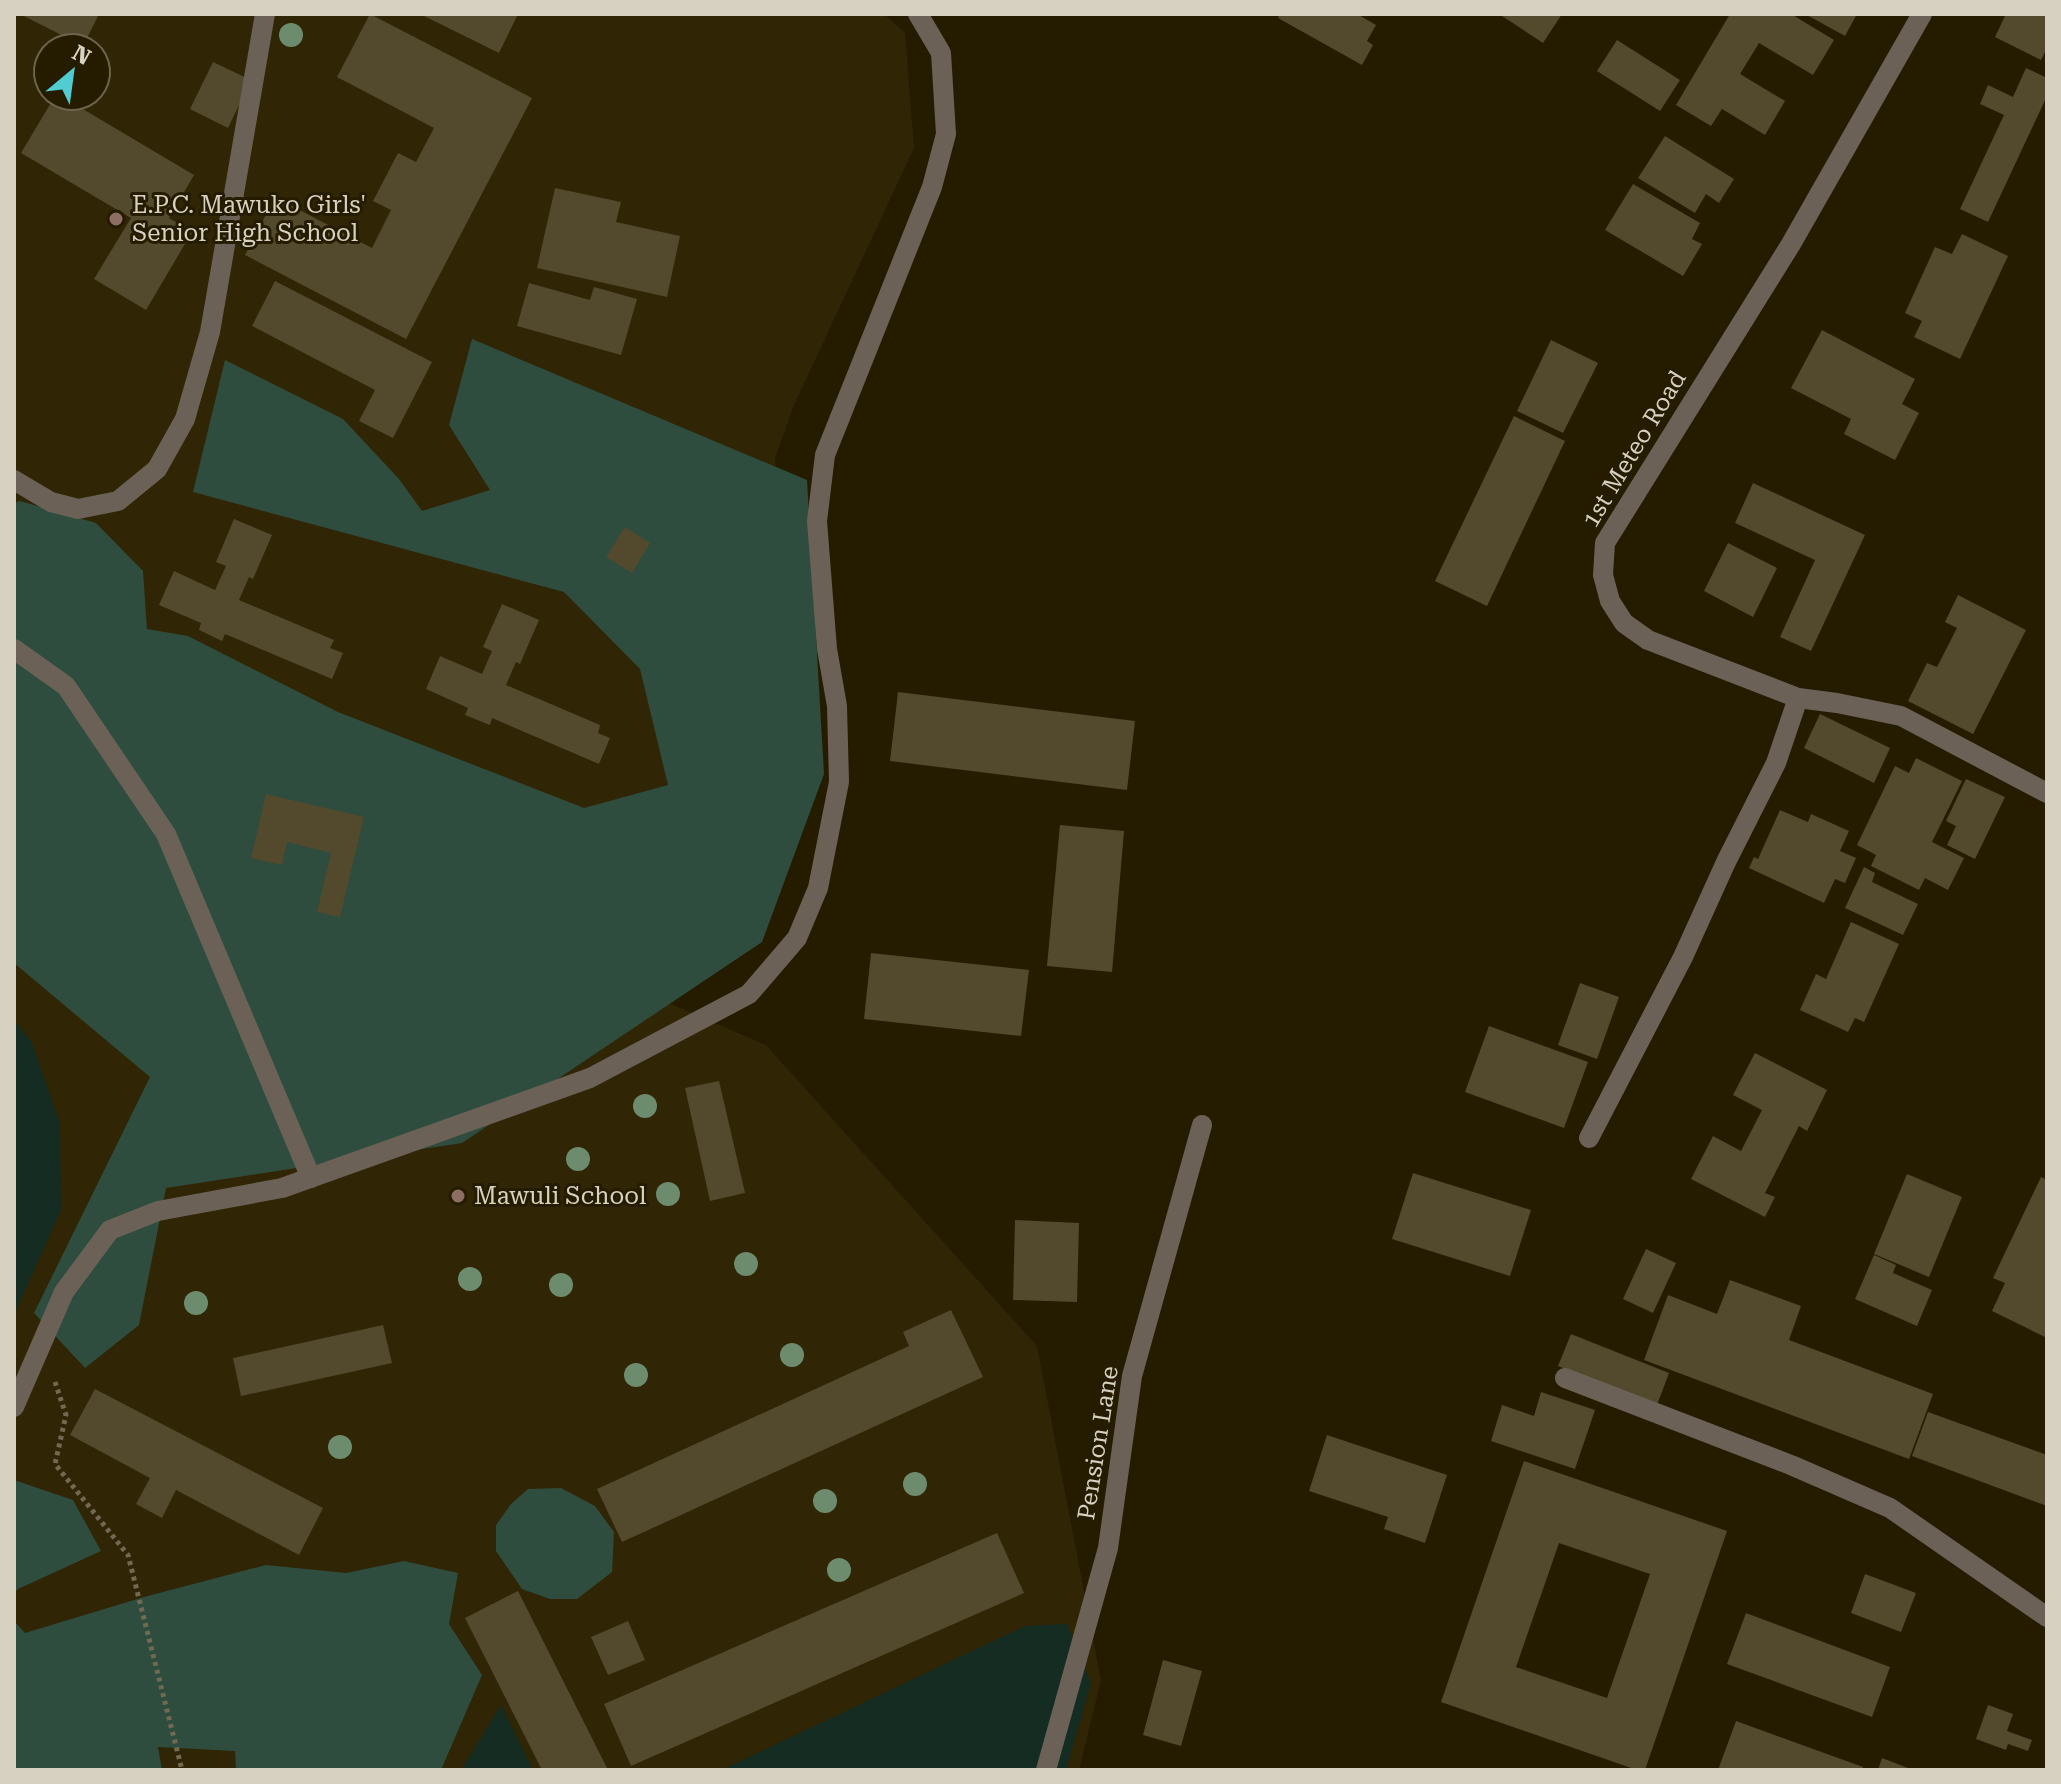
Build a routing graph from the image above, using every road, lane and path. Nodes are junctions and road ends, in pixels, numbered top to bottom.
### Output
1 (265, 14) edge
2 (918, 14) edge
3 (1922, 14) edge
4 (14, 480) edge
5 (14, 649) edge
6 (1798, 698) junction
7 (2047, 793) edge
8 (1202, 1125) dead end
9 (1589, 1138) dead end
10 (311, 1178) junction
11 (43, 1343) junction
12 (1565, 1378) dead end
13 (14, 1407) edge
14 (2047, 1617) edge
15 (182, 1770) edge
16 (1046, 1770) edge

1 - 4 street
2 - 10 street
3 - 6 street, 1st Meteo Road
5 - 10 street
6 - 7 street, 1st Meteo Road
6 - 9 street
8 - 16 street, Pension Lane
10 - 11 street
11 - 13 street
11 - 15 path
12 - 14 street

